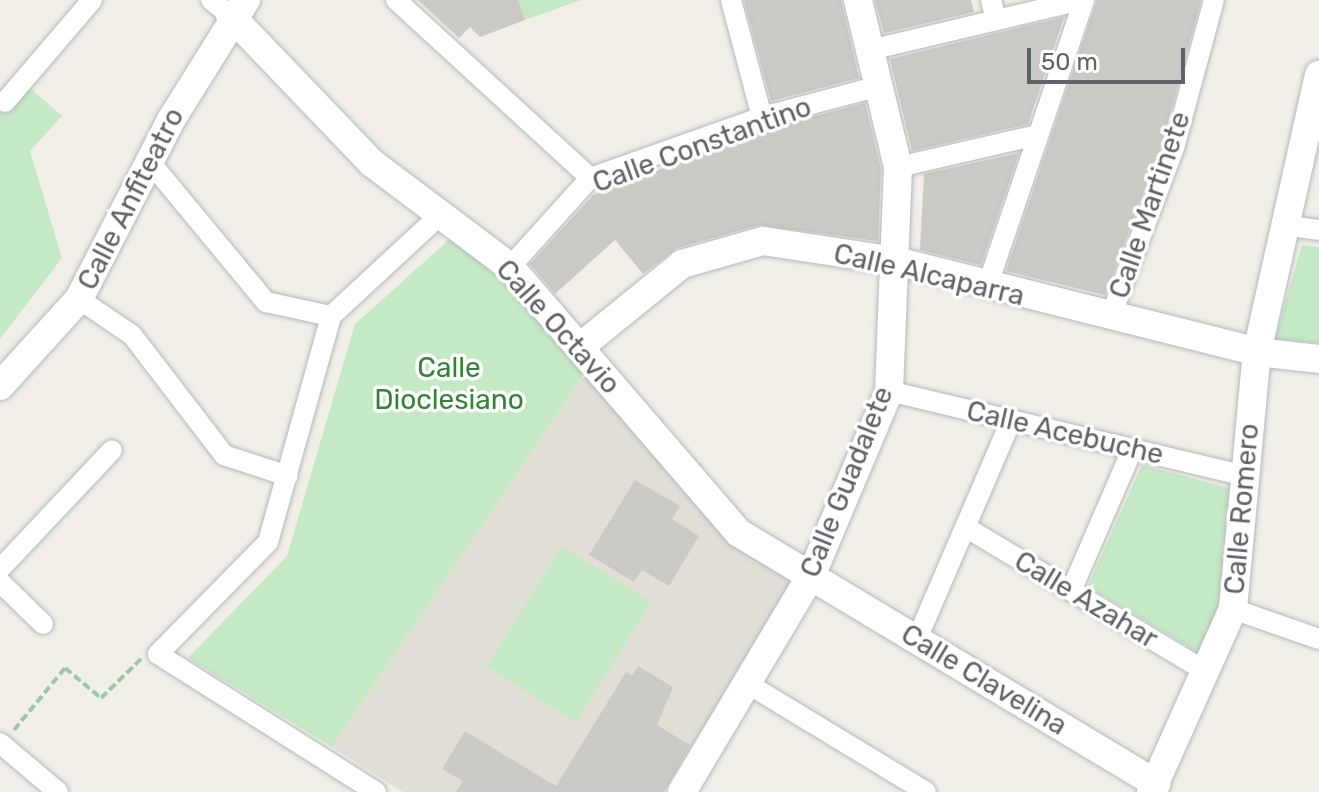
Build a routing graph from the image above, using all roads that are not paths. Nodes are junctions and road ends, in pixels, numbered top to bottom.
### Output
1 (92, 0) edge
2 (396, 0) edge
3 (731, 0) edge
4 (858, 0) edge
5 (1082, 0) edge
6 (1214, 0) edge
7 (229, 5) edge
8 (994, 10) edge
9 (870, 50) junction
10 (1319, 75) edge
11 (879, 86) junction
12 (5, 102) dead end
13 (762, 117) junction
14 (1038, 135) junction
15 (150, 162) junction
16 (898, 167) junction
17 (590, 178) junction
18 (440, 215) junction
19 (1290, 226) junction
20 (1319, 230) edge
21 (896, 261) junction
22 (510, 267) junction
23 (987, 287) junction
24 (79, 299) junction
25 (331, 316) junction
26 (1110, 318) junction
27 (580, 347) junction
28 (1257, 352) junction
29 (1319, 359) edge
30 (0, 386) edge
31 (889, 391) junction
32 (1011, 421) junction
33 (112, 450) dead end
34 (1132, 450) junction
35 (1242, 475) junction
36 (288, 476) junction
37 (967, 528) junction
38 (0, 569) edge
39 (811, 576) junction
40 (0, 582) edge
41 (1071, 591) junction
42 (1233, 609) junction
43 (43, 624) dead end
44 (917, 639) junction
45 (1319, 639) edge
46 (1205, 671) junction
47 (748, 684) junction
48 (1, 744) edge
49 (1154, 788) edge
50 (685, 791) edge
51 (58, 792) edge
52 (376, 792) edge
53 (926, 792) edge

1 - 12 street
2 - 17 street
3 - 13 street
4 - 9 street, Calle Guadalete
5 - 8 street
5 - 14 street
6 - 26 street, Calle Martinete
7 - 15 street, Calle Anfiteatro
7 - 18 street, Calle Octavio
8 - 9 street
9 - 11 street, Calle Guadalete
10 - 19 street, Calle Romero
11 - 13 street, Calle Constantino
11 - 16 street, Calle Guadalete
13 - 17 street, Calle Constantino
14 - 16 street
14 - 23 street
15 - 24 street, Calle Anfiteatro
15 - 25 street
16 - 21 street, Calle Guadalete
17 - 22 street, Calle Constantino
18 - 22 street, Calle Octavio
18 - 25 street
19 - 20 street
19 - 28 street, Calle Romero
21 - 23 street, Calle Alcaparra
21 - 27 street, Calle Alcaparra
21 - 31 street, Calle Guadalete
22 - 27 street, Calle Octavio
23 - 26 street, Calle Alcaparra
24 - 30 street, Calle Anfiteatro
24 - 36 street
25 - 36 street
26 - 28 street, Calle Alcaparra
27 - 39 street, Calle Octavio
28 - 29 street, Calle Alcaparra
28 - 35 street, Calle Romero
31 - 32 street, Calle Acebuche
31 - 39 street, Calle Guadalete
32 - 34 street, Calle Acebuche
32 - 37 street
33 - 38 street
34 - 35 street, Calle Acebuche
34 - 41 street
35 - 42 street, Calle Romero
36 - 52 street
37 - 41 street, Calle Azahar
37 - 44 street
39 - 44 street, Calle Clavelina
39 - 47 street, Calle Guadalete
40 - 43 street
41 - 46 street, Calle Azahar
42 - 45 street
42 - 46 street, Calle Romero
44 - 49 street, Calle Clavelina
46 - 49 street, Calle Romero
47 - 50 street, Calle Guadalete
47 - 53 street
48 - 51 street

